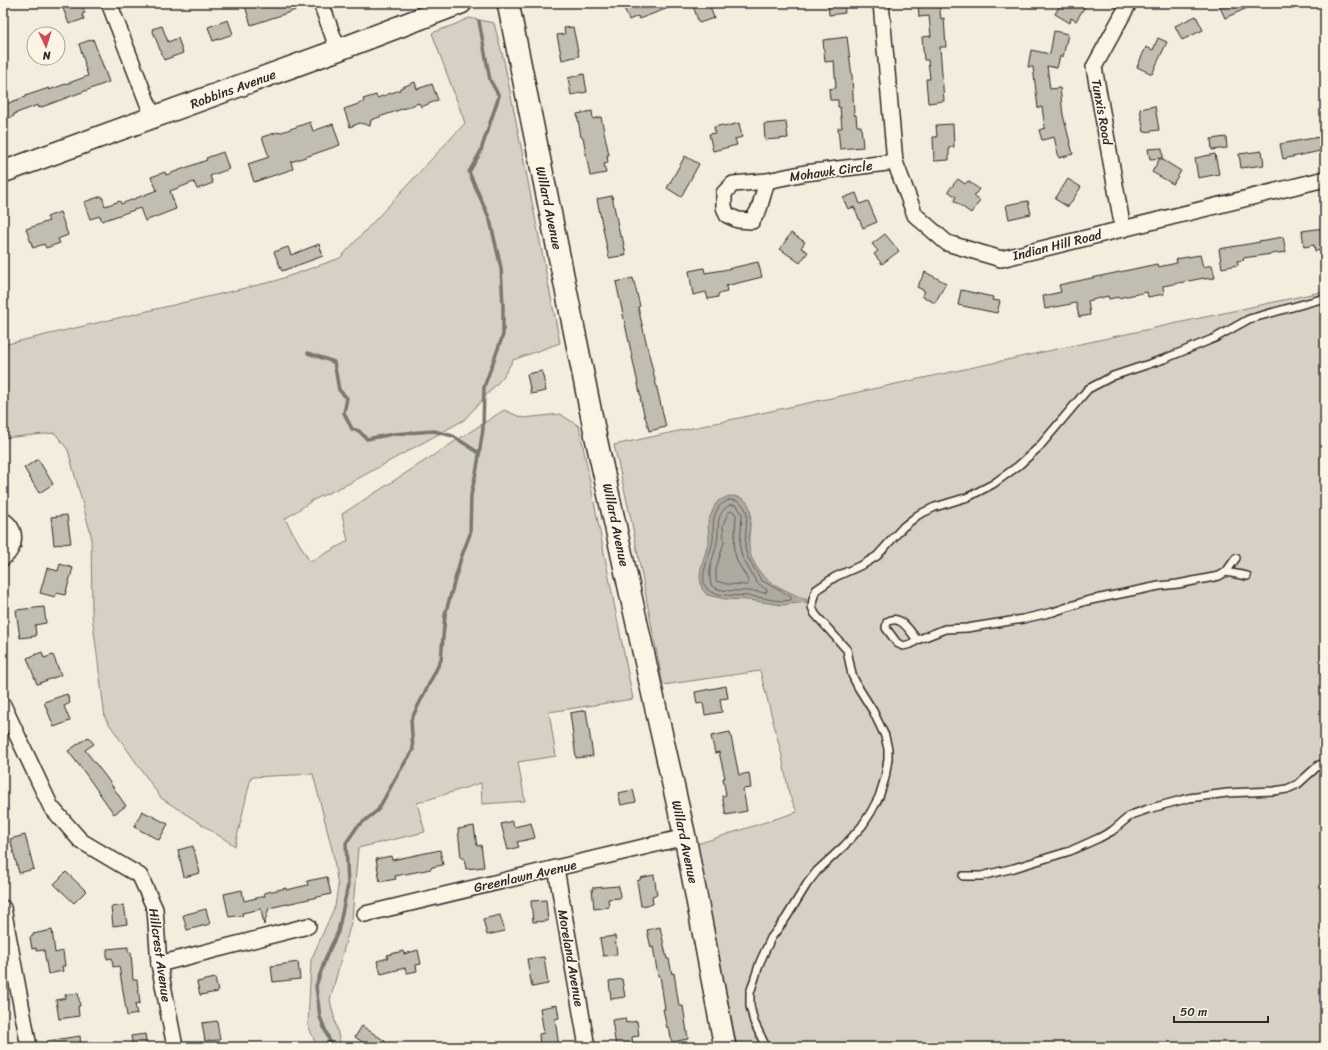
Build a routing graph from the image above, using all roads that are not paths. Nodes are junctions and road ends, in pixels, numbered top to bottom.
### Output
1 (109, 3) edge
2 (322, 3) edge
3 (461, 3) edge
4 (508, 3) edge
5 (881, 3) edge
6 (1129, 3) edge
7 (338, 50) junction
8 (153, 118) junction
9 (896, 162) junction
10 (3, 172) edge
11 (1325, 179) edge
12 (767, 181) dead end
13 (1123, 229) junction
14 (1325, 298) edge
15 (3, 520) edge
16 (3, 558) edge
17 (1236, 558) dead end
18 (1226, 572) junction
19 (1247, 576) dead end
20 (917, 640) dead end
21 (3, 705) edge
22 (1325, 763) edge
23 (685, 837) junction
24 (556, 868) junction
25 (963, 876) dead end
26 (3, 908) edge
27 (366, 914) dead end
28 (308, 926) dead end
29 (159, 964) junction
30 (29, 1047) edge
31 (175, 1047) edge
32 (587, 1047) edge
33 (725, 1047) edge
34 (766, 1047) edge

1 - 8 street
2 - 7 street
3 - 7 main road, Robbins Avenue
4 - 23 main road, Willard Avenue
5 - 9 street, Indian Hill Road
6 - 13 street, Tunxis Road
7 - 8 main road, Robbins Avenue
8 - 10 main road, Robbins Avenue
9 - 12 street, Mohawk Circle
9 - 13 street, Indian Hill Road
11 - 13 street, Indian Hill Road
14 - 34 lane
15 - 16 street
17 - 18 lane
18 - 19 lane
18 - 20 lane
21 - 29 street, Hillcrest Avenue
22 - 25 lane
23 - 24 street, Greenlawn Avenue
23 - 33 main road, Willard Avenue
24 - 27 street, Greenlawn Avenue
24 - 32 street, Moreland Avenue
26 - 30 street
28 - 29 street
29 - 31 street, Hillcrest Avenue

